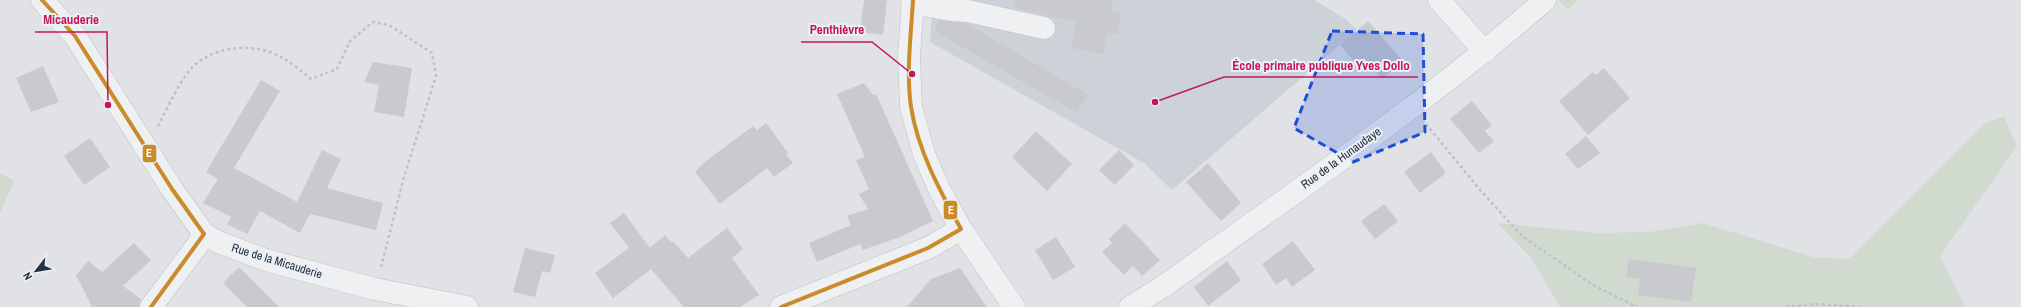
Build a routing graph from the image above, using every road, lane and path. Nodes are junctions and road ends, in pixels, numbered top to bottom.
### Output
1 (42, 0) edge
2 (1439, 0) edge
3 (1545, 0) edge
4 (913, 2) edge
5 (1044, 28) dead end
6 (1485, 52) junction
7 (1412, 106) junction
8 (142, 143) junction
9 (961, 228) junction
10 (204, 234) junction
11 (375, 289) junction
12 (151, 307) edge
13 (467, 307) edge
14 (781, 307) edge
15 (1014, 307) edge
16 (1130, 307) edge
17 (1637, 307) edge
18 (1786, 307) edge
19 (1860, 307) edge

1 - 8 street, Rue de la Micauderie
2 - 6 street
3 - 6 street, Rue de la Hunaudaye
4 - 5 street
4 - 9 street
6 - 7 street, Rue de la Hunaudaye
7 - 16 street, Rue de la Hunaudaye
7 - 17 path
8 - 10 street, Rue de la Micauderie
8 - 11 path
9 - 14 street
9 - 15 street
10 - 11 street, Rue de la Micauderie
10 - 12 street
11 - 13 street, Rue de la Micauderie
18 - 19 path

